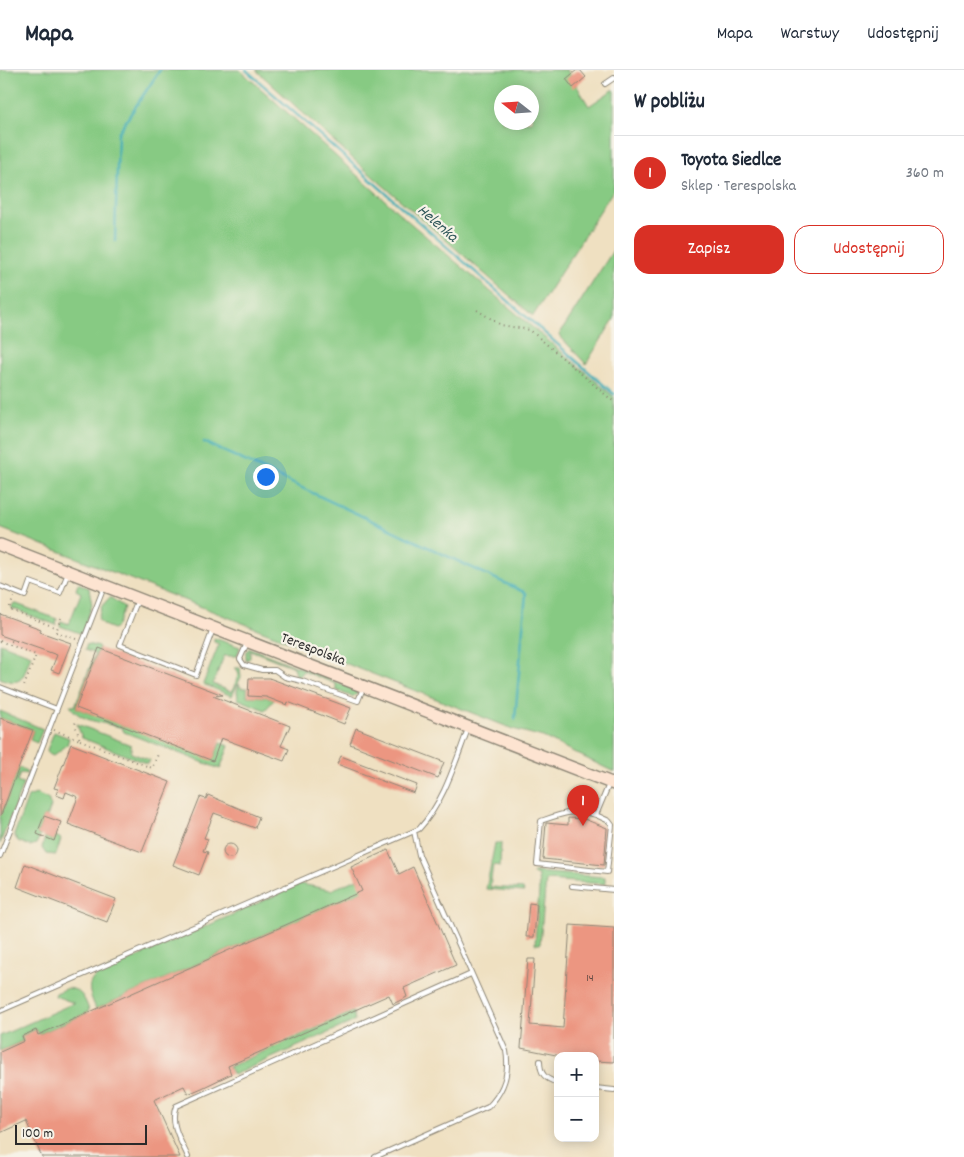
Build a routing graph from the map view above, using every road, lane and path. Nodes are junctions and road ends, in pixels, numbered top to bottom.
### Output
1 (614, 78) edge
2 (605, 84) dead end
3 (477, 310) dead end
4 (614, 402) edge
5 (0, 545) edge
6 (68, 573) junction
7 (0, 586) edge
8 (104, 586) junction
9 (15, 592) junction
10 (138, 600) junction
11 (61, 618) dead end
12 (57, 628) junction
13 (214, 628) junction
14 (0, 641) edge
15 (248, 641) junction
16 (19, 642) dead end
17 (83, 642) junction
18 (10, 645) junction
19 (364, 686) junction
20 (0, 687) edge
21 (21, 695) junction
22 (57, 709) junction
23 (77, 719) dead end
24 (469, 727) junction
25 (50, 728) junction
26 (80, 740) junction
27 (158, 752) dead end
28 (612, 783) edge
29 (596, 815) junction
30 (414, 831) junction
31 (0, 856) edge
32 (572, 886) dead end
33 (614, 890) edge
34 (471, 974) junction
35 (0, 1011) edge
36 (540, 1061) dead end
37 (554, 1082) edge
38 (599, 1088) edge
39 (614, 1090) edge
40 (188, 1157) edge
41 (375, 1157) edge

1 - 2 lane
3 - 4 path
5 - 6 street, Terespolska
6 - 8 street, Terespolska
6 - 9 lane
7 - 9 lane
8 - 10 street, Terespolska
8 - 17 lane
9 - 12 path
10 - 13 street, Terespolska
10 - 13 lane
11 - 12 path
12 - 17 path
13 - 15 street, Terespolska
14 - 18 path
15 - 19 street, Terespolska
15 - 19 lane
16 - 18 path
17 - 22 lane
18 - 21 path
19 - 24 street, Terespolska
20 - 21 lane
21 - 22 lane
22 - 25 lane
23 - 26 path
24 - 28 street, Terespolska
24 - 30 lane
25 - 26 path
25 - 31 lane
26 - 27 path
28 - 29 lane
29 - 29 lane
30 - 34 lane
30 - 35 lane
32 - 33 lane
34 - 40 lane
34 - 41 lane
36 - 37 lane
38 - 39 lane

